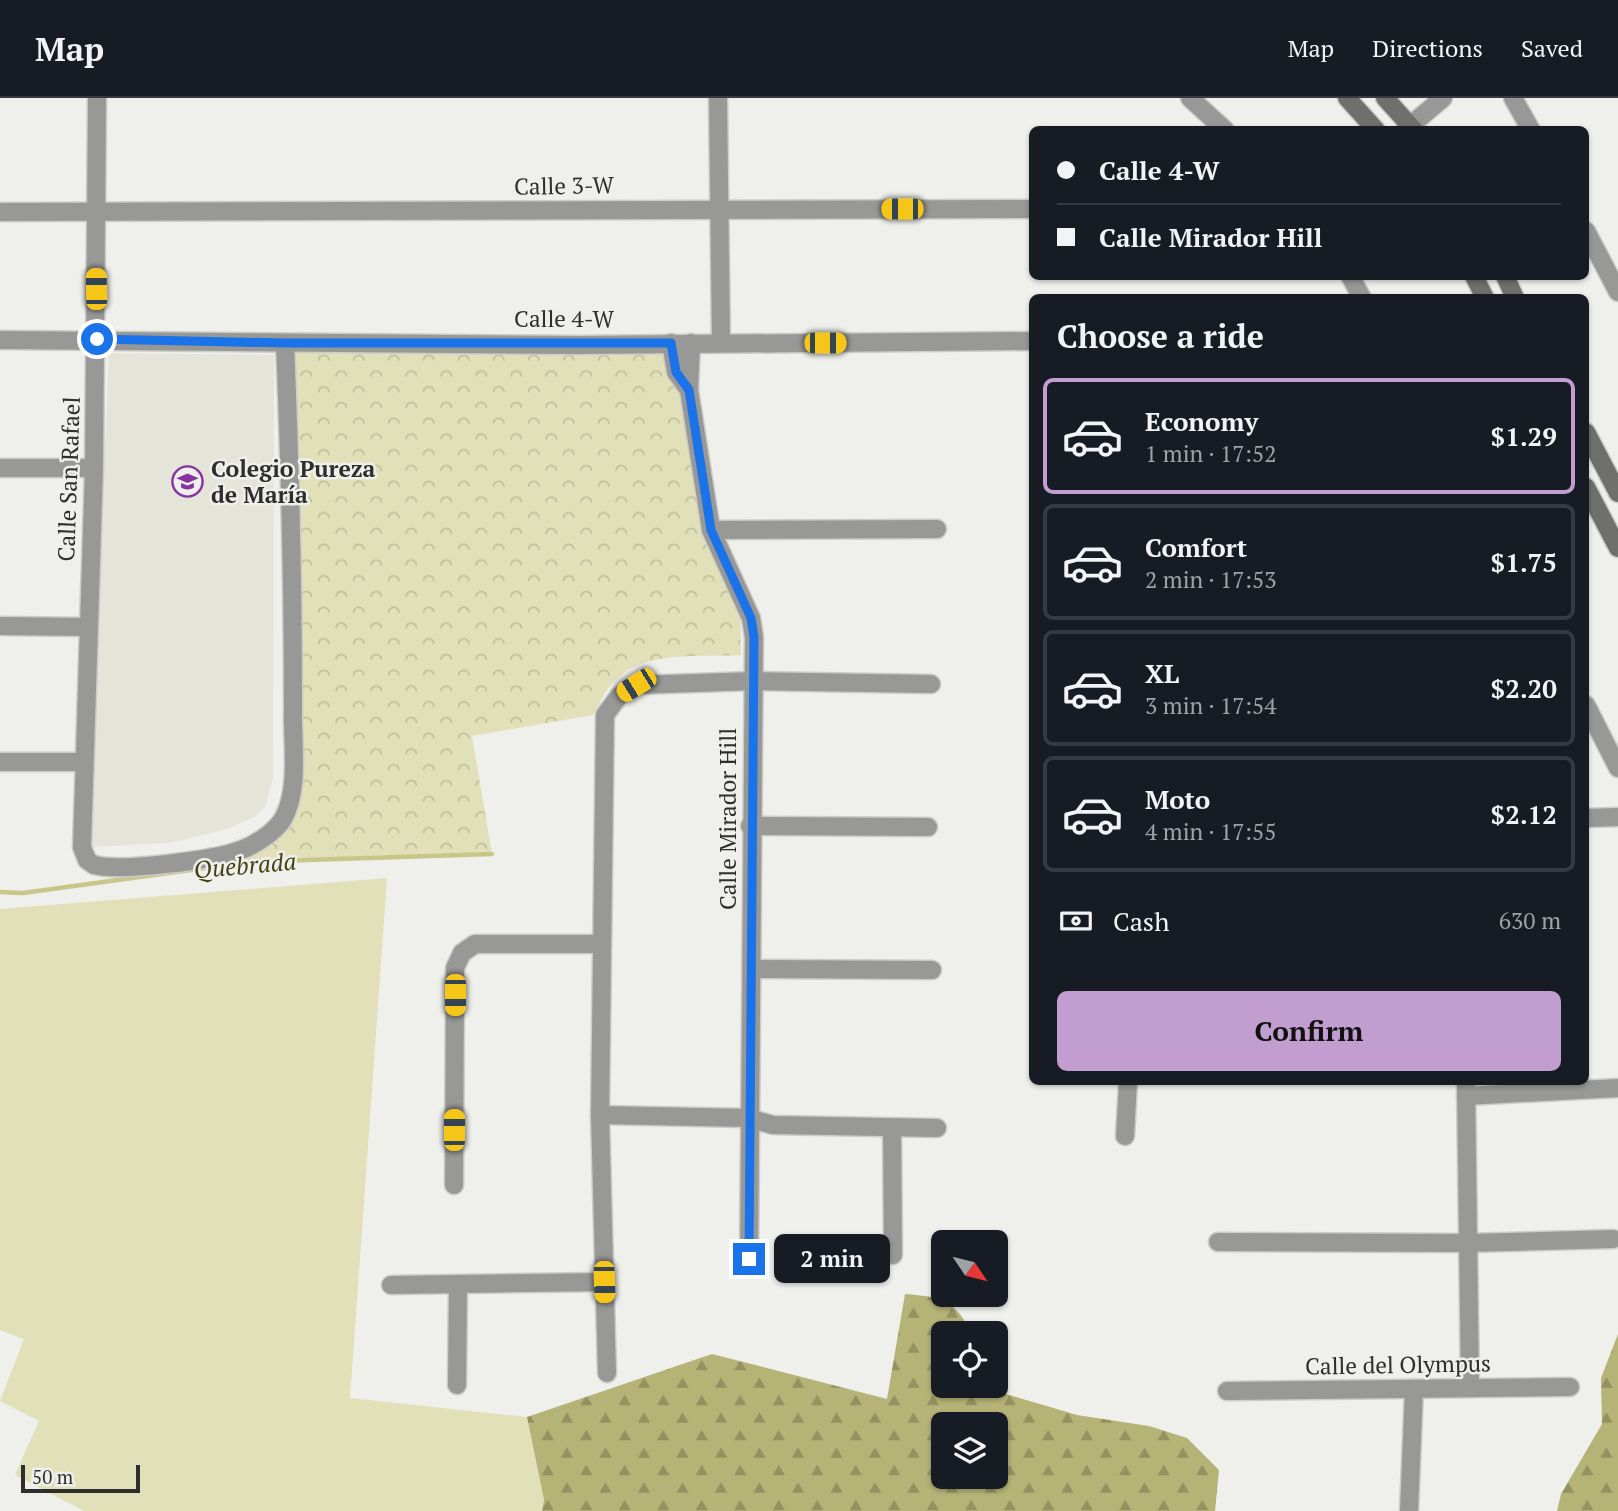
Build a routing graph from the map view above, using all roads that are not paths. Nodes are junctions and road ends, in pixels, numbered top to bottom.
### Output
1 (97, 98) edge
2 (718, 98) edge
3 (1190, 98) edge
4 (1347, 98) edge
5 (1385, 98) edge
6 (1443, 98) edge
7 (1513, 98) edge
8 (1221, 126) edge
9 (1372, 126) edge
10 (1408, 126) edge
11 (1412, 126) edge
12 (1529, 126) edge
13 (719, 209) junction
14 (1029, 209) edge
15 (0, 212) edge
16 (95, 213) junction
17 (1589, 237) edge
18 (1618, 292) edge
19 (97, 339) junction
20 (0, 340) edge
21 (1029, 341) edge
22 (285, 343) junction
23 (671, 343) junction
24 (691, 343) junction
25 (721, 344) junction
26 (689, 390) junction
27 (1589, 438) edge
28 (0, 468) edge
29 (94, 468) junction
30 (1589, 493) edge
31 (1618, 493) edge
32 (937, 528) dead end
33 (711, 530) junction
34 (1618, 548) edge
35 (0, 626) edge
36 (88, 627) junction
37 (754, 681) junction
38 (931, 684) dead end
39 (1589, 711) edge
40 (0, 762) edge
41 (83, 762) junction
42 (1618, 768) edge
43 (1618, 817) edge
44 (1589, 818) edge
45 (751, 826) junction
46 (928, 828) dead end
47 (601, 944) junction
48 (753, 969) junction
49 (932, 970) dead end
50 (1128, 1085) edge
51 (1466, 1088) edge
52 (1618, 1088) edge
53 (600, 1115) junction
54 (748, 1118) junction
55 (892, 1128) junction
56 (937, 1128) dead end
57 (1125, 1136) dead end
58 (454, 1185) dead end
59 (1612, 1239) dead end
60 (1218, 1242) dead end
61 (1467, 1243) junction
62 (893, 1255) dead end
63 (749, 1259) dead end
64 (604, 1282) junction
65 (391, 1285) dead end
66 (458, 1285) junction
67 (607, 1373) dead end
68 (457, 1385) dead end
69 (1570, 1387) dead end
70 (1470, 1388) junction
71 (1414, 1389) junction
72 (1227, 1391) dead end
73 (1409, 1511) edge

1 - 16 street, Calle San Rafael
2 - 13 street
3 - 8 street
4 - 9 main road
5 - 10 main road
6 - 11 street
7 - 12 street
13 - 14 street, Calle 3-W
13 - 16 street, Calle 3-W
13 - 25 street
15 - 16 street, Calle 3-W
16 - 19 street, Calle San Rafael
17 - 18 street
19 - 20 street, Calle 4-W
19 - 22 street, Calle 4-W
19 - 29 street, Calle San Rafael
21 - 25 street, Calle 4-W
22 - 23 street, Calle 4-W
22 - 41 street, Calle San Rafael
23 - 24 street, Calle 4-W
23 - 26 street, Calle Mirador Hill
24 - 25 street, Calle 4-W
24 - 26 street, Calle Mirador Hill
26 - 33 street, Calle Mirador Hill
27 - 31 main road
28 - 29 street
29 - 36 street, Calle San Rafael
30 - 34 main road
32 - 33 street
33 - 37 street, Calle Mirador Hill
35 - 36 street
36 - 41 street, Calle San Rafael
37 - 38 street
37 - 45 street, Calle Mirador Hill
37 - 47 street
39 - 42 street
40 - 41 street
43 - 44 street
45 - 46 street
45 - 48 street, Calle Mirador Hill
47 - 53 street
47 - 58 street
48 - 49 street
48 - 54 street, Calle Mirador Hill
50 - 57 street
51 - 52 street
51 - 61 street
53 - 54 street
53 - 64 street
54 - 55 street
54 - 63 street, Calle Mirador Hill
55 - 56 street
55 - 62 street
59 - 61 street
60 - 61 street
61 - 70 street
64 - 66 street
64 - 67 street
65 - 66 street
66 - 68 street
69 - 70 street, Calle del Olympus
70 - 71 street, Calle del Olympus
71 - 72 street, Calle del Olympus
71 - 73 street

